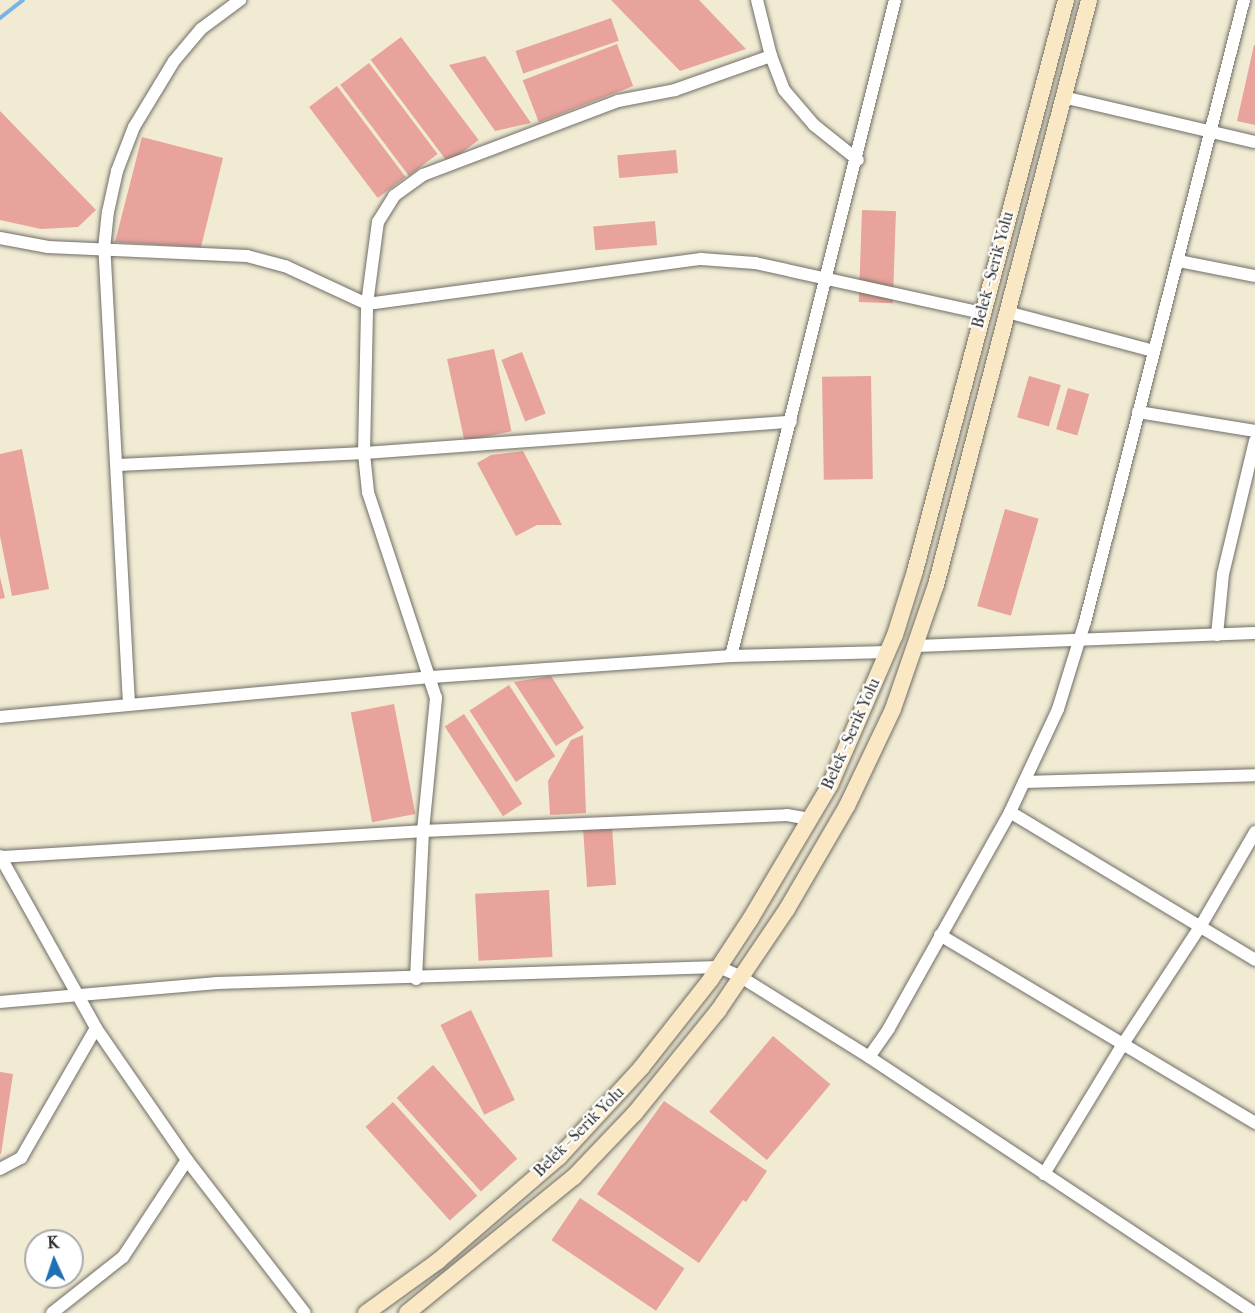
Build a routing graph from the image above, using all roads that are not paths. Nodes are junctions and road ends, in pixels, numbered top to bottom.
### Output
1 (240, 0) edge
2 (757, 0) edge
3 (895, 0) edge
4 (1066, 0) edge
5 (1089, 0) edge
6 (1244, 0) edge
7 (771, 56) junction
8 (1064, 97) junction
9 (1211, 132) junction
10 (1255, 142) edge
11 (858, 160) junction
12 (0, 238) edge
13 (104, 249) junction
14 (1179, 261) junction
15 (1255, 276) edge
16 (824, 277) junction
17 (367, 304) junction
18 (982, 312) junction
19 (1008, 312) junction
20 (1154, 351) junction
21 (1138, 412) junction
22 (791, 422) junction
23 (1255, 431) edge
24 (1255, 441) edge
25 (364, 453) junction
26 (119, 465) junction
27 (1255, 634) edge
28 (1217, 635) junction
29 (1077, 643) junction
30 (916, 646) junction
31 (887, 652) junction
32 (731, 656) junction
33 (432, 677) junction
34 (129, 704) junction
35 (0, 717) edge
36 (1255, 775) edge
37 (1024, 782) junction
38 (1010, 812) junction
39 (810, 819) junction
40 (423, 831) junction
41 (1255, 832) edge
42 (0, 857) edge
43 (1200, 927) junction
44 (940, 935) junction
45 (1255, 960) edge
46 (719, 967) junction
47 (741, 977) junction
48 (416, 979) junction
49 (79, 995) junction
50 (0, 1002) edge
51 (96, 1028) junction
52 (1123, 1044) junction
53 (869, 1057) junction
54 (1255, 1123) edge
55 (187, 1160) junction
56 (0, 1169) edge
57 (1044, 1174) junction
58 (52, 1313) edge
59 (305, 1313) edge
60 (366, 1313) edge
61 (407, 1313) edge
62 (1255, 1313) edge

1 - 13 street
2 - 7 street
3 - 11 street
4 - 18 main road, Belek - Serik Yolu
5 - 8 main road, Belek - Serik Yolu
6 - 9 street
7 - 11 street
7 - 17 street
8 - 9 street
8 - 19 main road, Belek - Serik Yolu
9 - 10 street
9 - 14 street
11 - 16 street
12 - 13 street
13 - 17 street
13 - 26 street
14 - 15 street
14 - 20 street
16 - 17 street
16 - 18 street
16 - 22 street
17 - 25 street
18 - 31 main road, Belek - Serik Yolu
19 - 20 street
19 - 30 main road, Belek - Serik Yolu
20 - 21 street
21 - 23 street
21 - 29 street
22 - 25 street
22 - 32 street
24 - 28 street
25 - 26 street
25 - 33 street
26 - 34 street
27 - 28 street
28 - 29 street
29 - 30 street
29 - 37 street
30 - 47 main road, Belek - Serik Yolu
31 - 32 street
31 - 39 main road, Belek - Serik Yolu
32 - 33 street
33 - 34 street
33 - 40 street
34 - 35 street
36 - 37 street
37 - 38 street
38 - 43 street
38 - 44 street
39 - 40 street
39 - 46 main road, Belek - Serik Yolu
40 - 42 street
40 - 48 street
41 - 43 street
42 - 49 street
43 - 45 street
43 - 52 street
44 - 52 street
44 - 53 street
46 - 47 street
46 - 48 street
46 - 60 main road, Belek - Serik Yolu
47 - 53 street
47 - 61 main road, Belek - Serik Yolu
48 - 49 street
49 - 50 street
49 - 51 street
51 - 55 street
51 - 56 street
52 - 54 street
52 - 57 street
53 - 57 street
55 - 58 street
55 - 59 street
57 - 62 street

